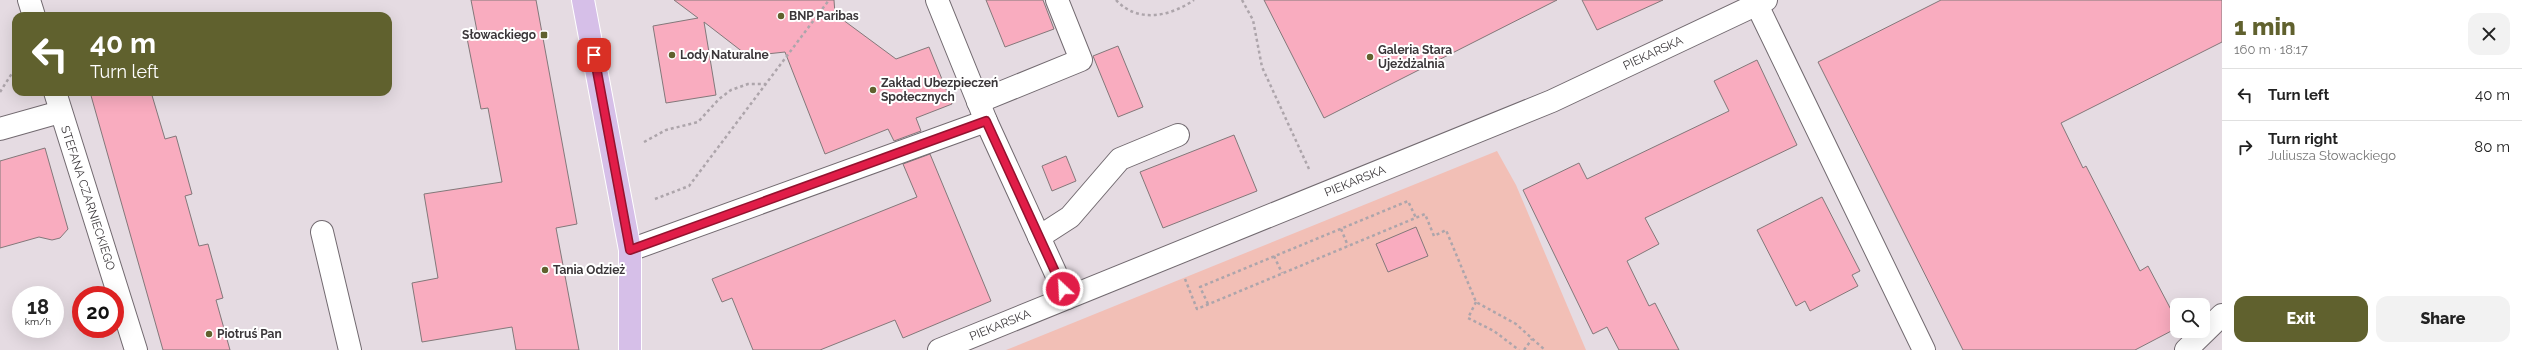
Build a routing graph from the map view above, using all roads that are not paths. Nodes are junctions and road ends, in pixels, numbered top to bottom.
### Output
1 (29, 0) edge
2 (583, 0) edge
3 (937, 0) edge
4 (1057, 0) edge
5 (1762, 2) edge
6 (33, 12) edge
7 (58, 102) edge
8 (982, 112) junction
9 (0, 129) edge
10 (1178, 135) dead end
11 (322, 232) dead end
12 (1039, 237) junction
13 (630, 250) junction
14 (1067, 298) junction
15 (2222, 315) edge
16 (136, 350) edge
17 (350, 350) edge
18 (630, 350) edge
19 (940, 350) edge
20 (1924, 350) edge
21 (2186, 350) edge

1 - 6 street
2 - 13 main road
3 - 8 street
4 - 8 street
5 - 14 street, PIEKARSKA
5 - 20 street
7 - 9 street
7 - 16 street, STEFANA CZARNIECKIEGO
8 - 12 street
8 - 13 street
10 - 12 street
11 - 17 street
12 - 14 street
13 - 18 main road
14 - 19 street, PIEKARSKA
15 - 21 street

